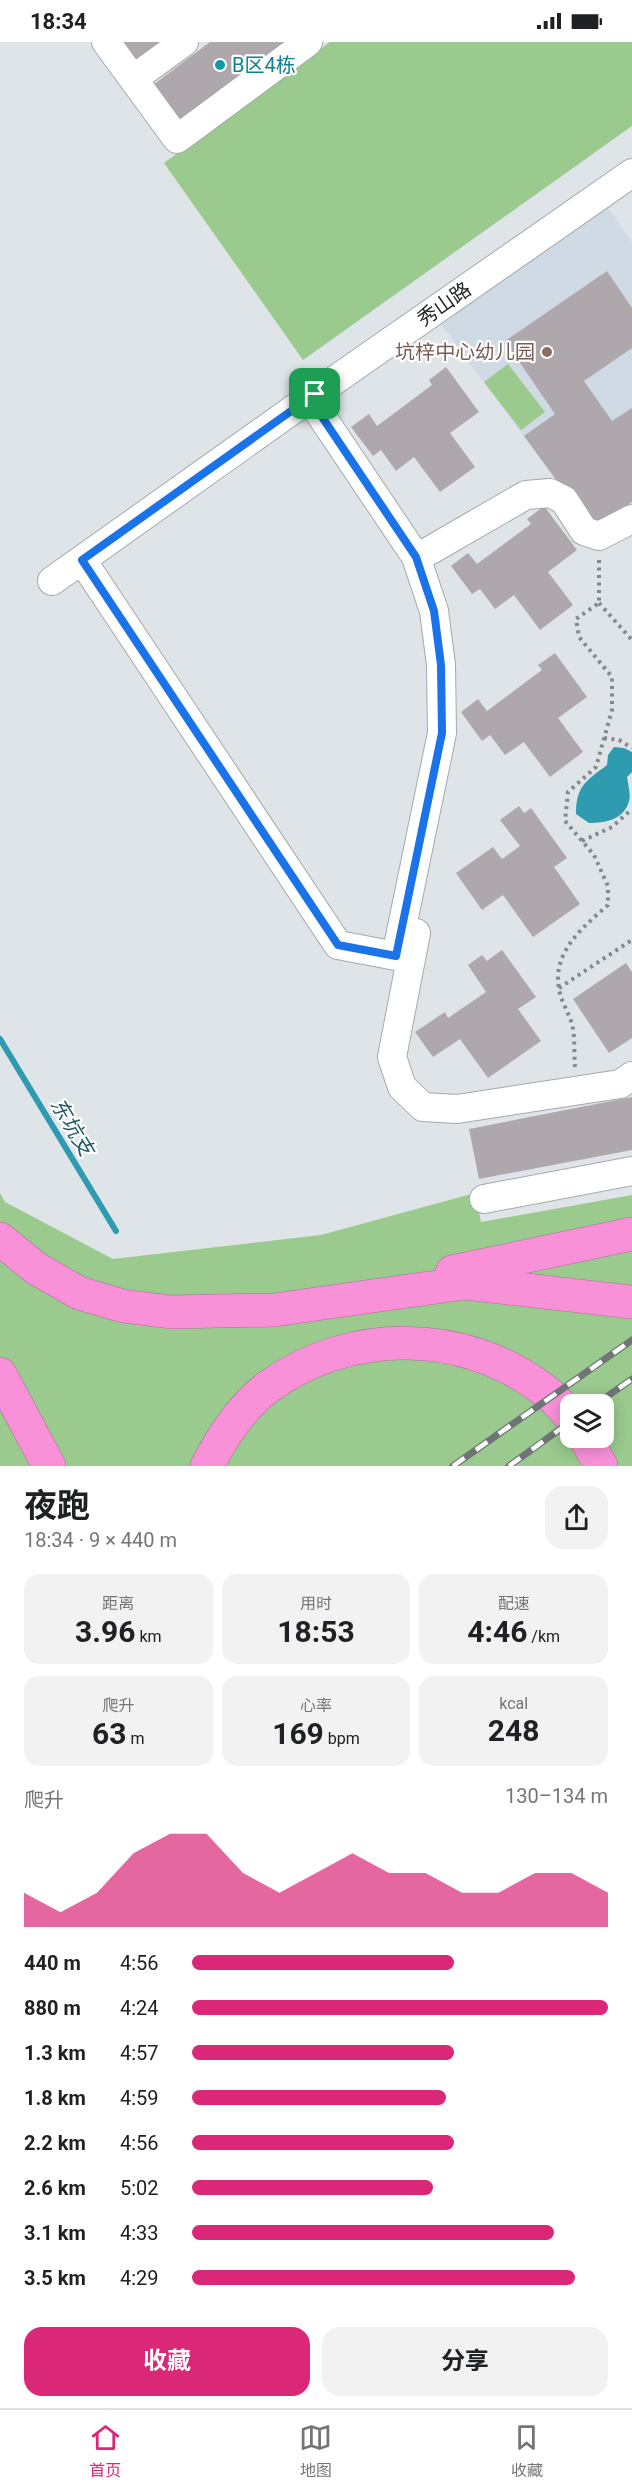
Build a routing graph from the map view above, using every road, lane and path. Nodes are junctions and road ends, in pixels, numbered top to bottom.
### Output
1 (106, 42) edge
2 (184, 42) edge
3 (308, 42) edge
4 (133, 79) junction
5 (632, 173) edge
6 (315, 394) junction
7 (632, 519) edge
8 (599, 536) junction
9 (429, 551) junction
10 (82, 560) junction
11 (52, 582) dead end
12 (599, 603) junction
13 (632, 640) edge
14 (604, 738) junction
15 (632, 748) edge
16 (632, 809) edge
17 (582, 841) junction
18 (632, 940) edge
19 (558, 988) junction
20 (632, 1076) edge
21 (576, 1091) junction
22 (632, 1171) edge
23 (484, 1199) dead end
24 (632, 1234) edge
25 (0, 1239) edge
26 (632, 1302) edge
27 (274, 1310) junction
28 (0, 1374) edge
29 (560, 1406) edge
30 (591, 1448) edge
31 (50, 1466) edge
32 (207, 1466) edge
33 (601, 1466) edge

1 - 4 street
2 - 4 street
3 - 4 street
5 - 6 street, 秀山路
6 - 9 street
6 - 10 street, 秀山路
6 - 10 street
7 - 8 street
8 - 9 street
8 - 12 path
9 - 21 street
10 - 11 street, 秀山路
12 - 13 path
12 - 14 path
14 - 15 path
14 - 17 path
16 - 17 path
17 - 19 path
18 - 19 path
19 - 21 path
20 - 21 street
22 - 23 street
24 - 27 highway
25 - 27 highway
26 - 27 highway
28 - 31 highway
29 - 32 highway
30 - 33 highway

